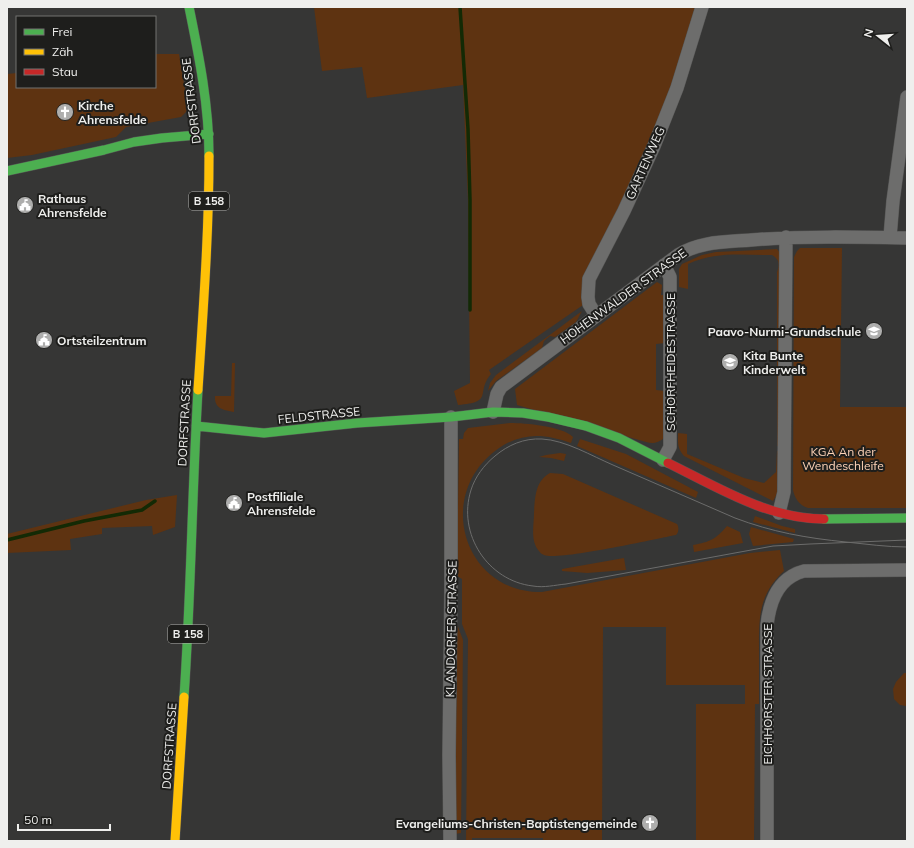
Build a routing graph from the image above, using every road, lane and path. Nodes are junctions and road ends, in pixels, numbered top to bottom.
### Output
1 (189, 7) edge
2 (702, 7) edge
3 (907, 97) edge
4 (209, 134) junction
5 (7, 170) edge
6 (890, 237) junction
7 (786, 238) junction
8 (907, 238) edge
9 (664, 265) junction
10 (596, 315) junction
11 (493, 412) junction
12 (448, 417) junction
13 (196, 426) junction
14 (663, 460) junction
15 (779, 513) junction
16 (907, 518) edge
17 (907, 570) edge
18 (175, 841) edge
19 (450, 841) edge
20 (767, 841) edge

1 - 4 street, DORFSTRASSE / B 158
2 - 10 street, GARTENWEG
3 - 6 street
4 - 5 street
4 - 13 street, DORFSTRASSE / B 158
6 - 7 street, HOHENWALDER STRASSE
6 - 8 street, HOHENWALDER STRASSE
7 - 9 street, HOHENWALDER STRASSE
7 - 15 street
9 - 10 street, HOHENWALDER STRASSE
9 - 14 street, SCHORFHEIDESTRASSE
10 - 11 street, HOHENWALDER STRASSE
11 - 12 street
11 - 14 street
12 - 13 street, FELDSTRASSE
12 - 19 street, KLANDORFER STRASSE
13 - 18 street, DORFSTRASSE / B 158
14 - 15 street
15 - 16 street
17 - 20 street, EICHHORSTER STRASSE

